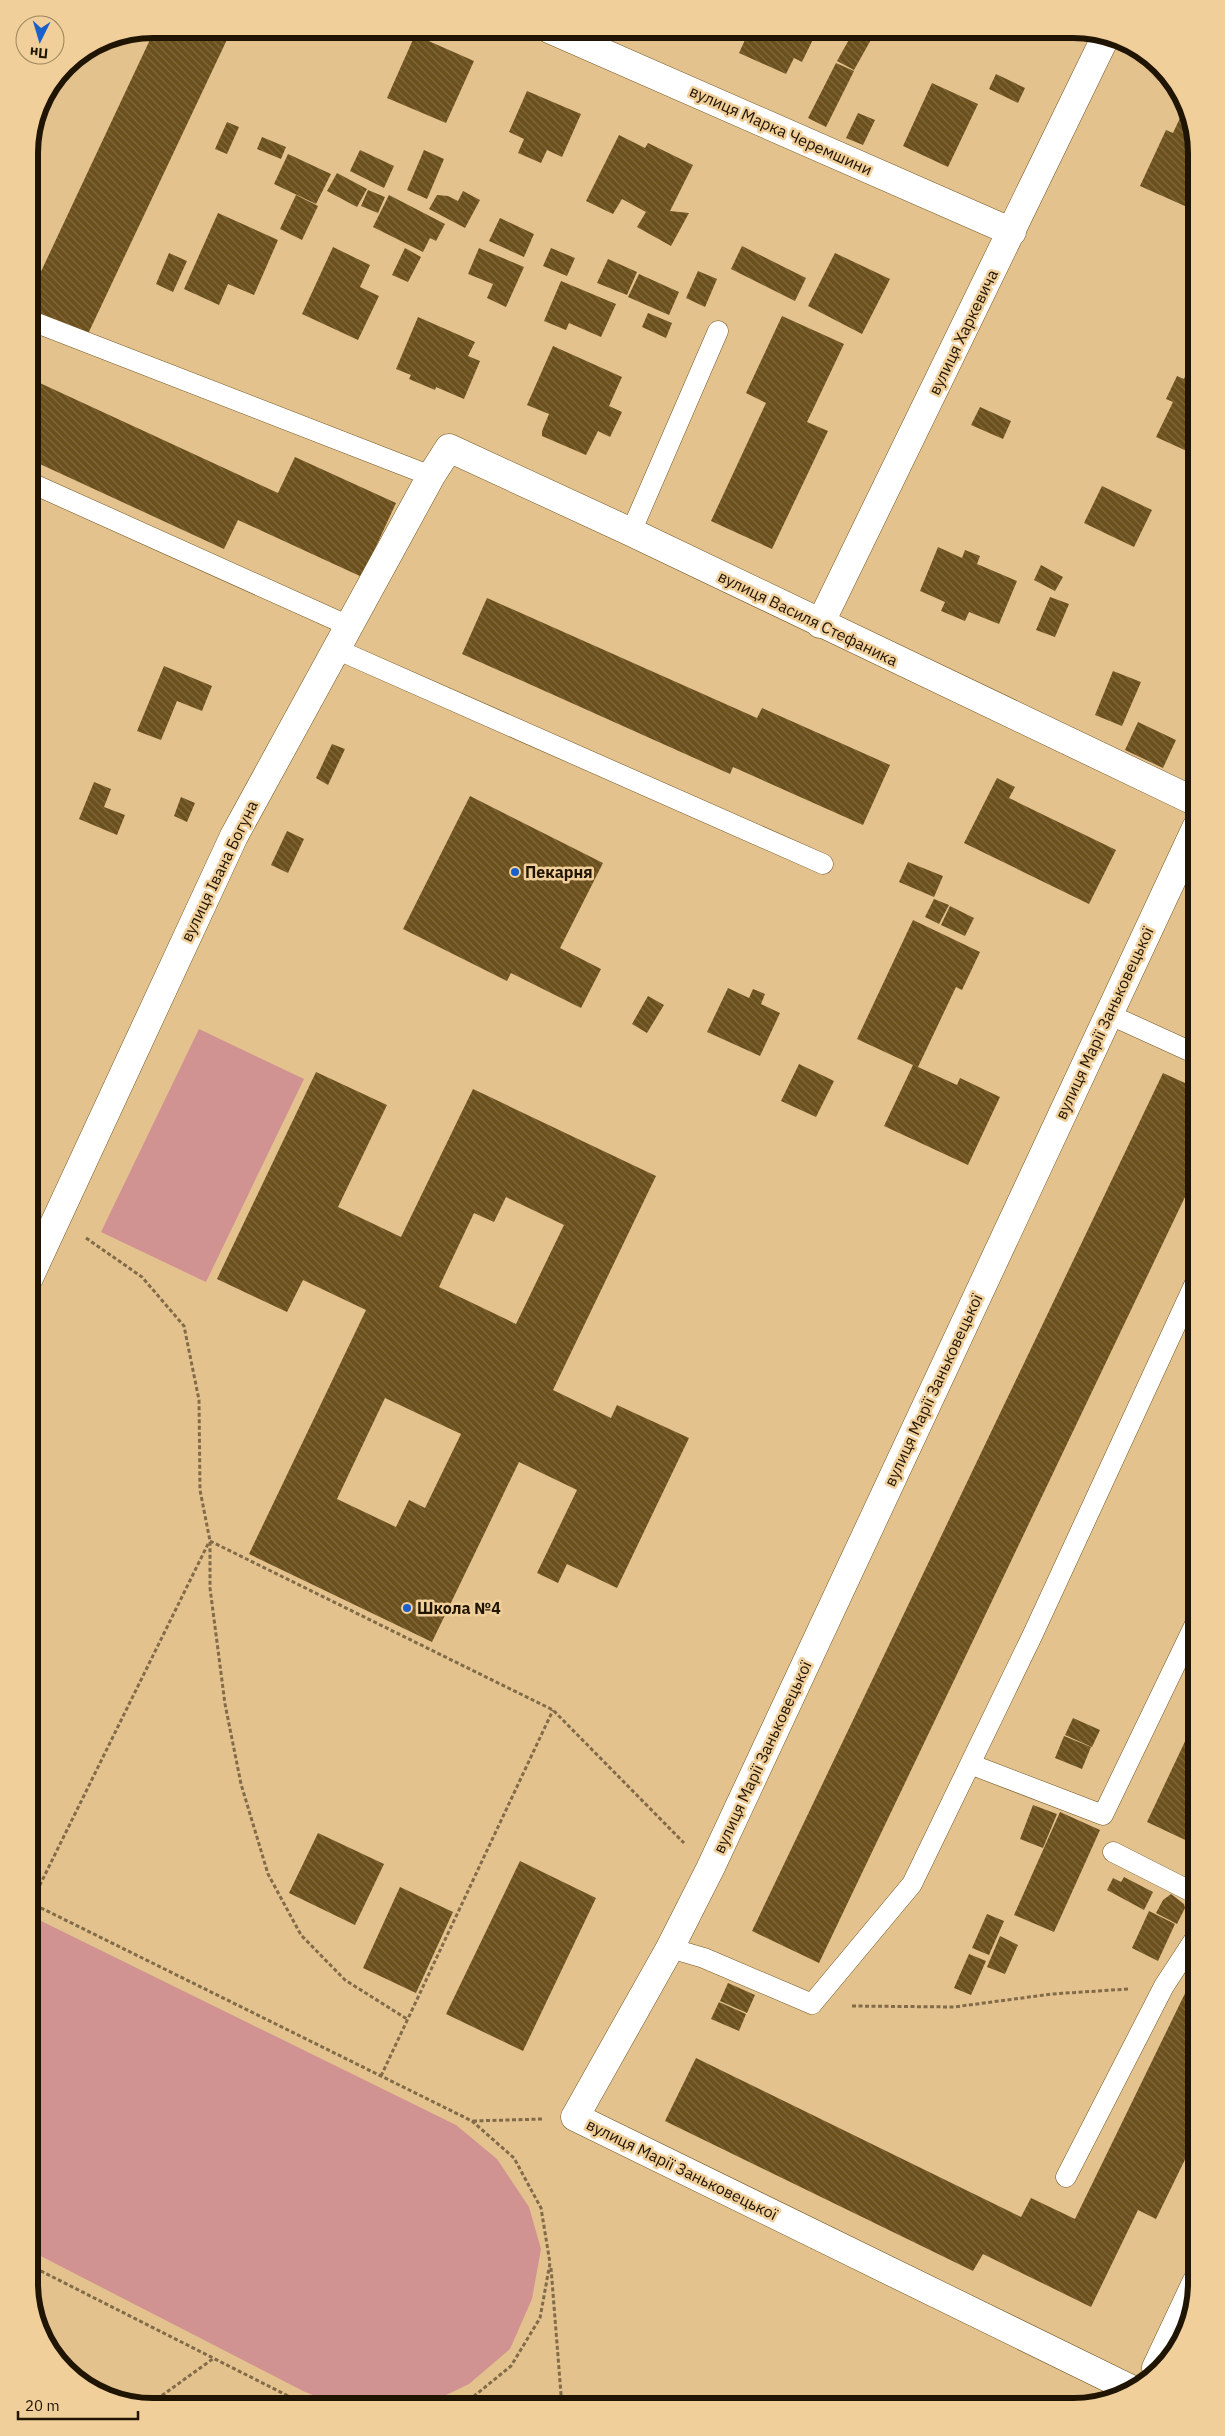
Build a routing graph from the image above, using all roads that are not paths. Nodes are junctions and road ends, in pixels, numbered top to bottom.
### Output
1 (570, 38) edge
2 (1103, 42) edge
3 (1012, 232) junction
4 (38, 323) edge
5 (718, 331) dead end
6 (431, 476) junction
7 (38, 486) edge
8 (631, 532) junction
9 (820, 624) junction
10 (343, 637) junction
11 (1188, 798) edge
12 (1188, 845) edge
13 (823, 864) dead end
14 (1108, 1014) junction
15 (1188, 1050) edge
16 (38, 1258) edge
17 (1188, 1298) edge
18 (1188, 1639) edge
19 (970, 1764) junction
20 (1113, 1852) dead end
21 (1188, 1890) edge
22 (670, 1948) junction
23 (1188, 1949) edge
24 (1066, 2177) dead end
25 (1186, 2305) edge
26 (1162, 2355) edge
27 (1125, 2386) edge

1 - 3 street, вулиця Марка Черемшини
2 - 3 street, вулиця Харкевича
3 - 9 street, вулиця Харкевича
4 - 6 lane
5 - 8 lane
6 - 8 street, вулиця Василя Стефаника
6 - 10 street, вулиця Івана Богуна
7 - 10 lane
8 - 9 street, вулиця Василя Стефаника
9 - 11 street, вулиця Василя Стефаника
10 - 13 lane
10 - 16 street, вулиця Івана Богуна
12 - 14 street, вулиця Марії Заньковецької
14 - 15 lane
14 - 22 street, вулиця Марії Заньковецької
17 - 19 lane
18 - 19 lane
19 - 22 lane
20 - 21 lane
22 - 27 street, вулиця Марії Заньковецької
23 - 24 lane
25 - 26 street

